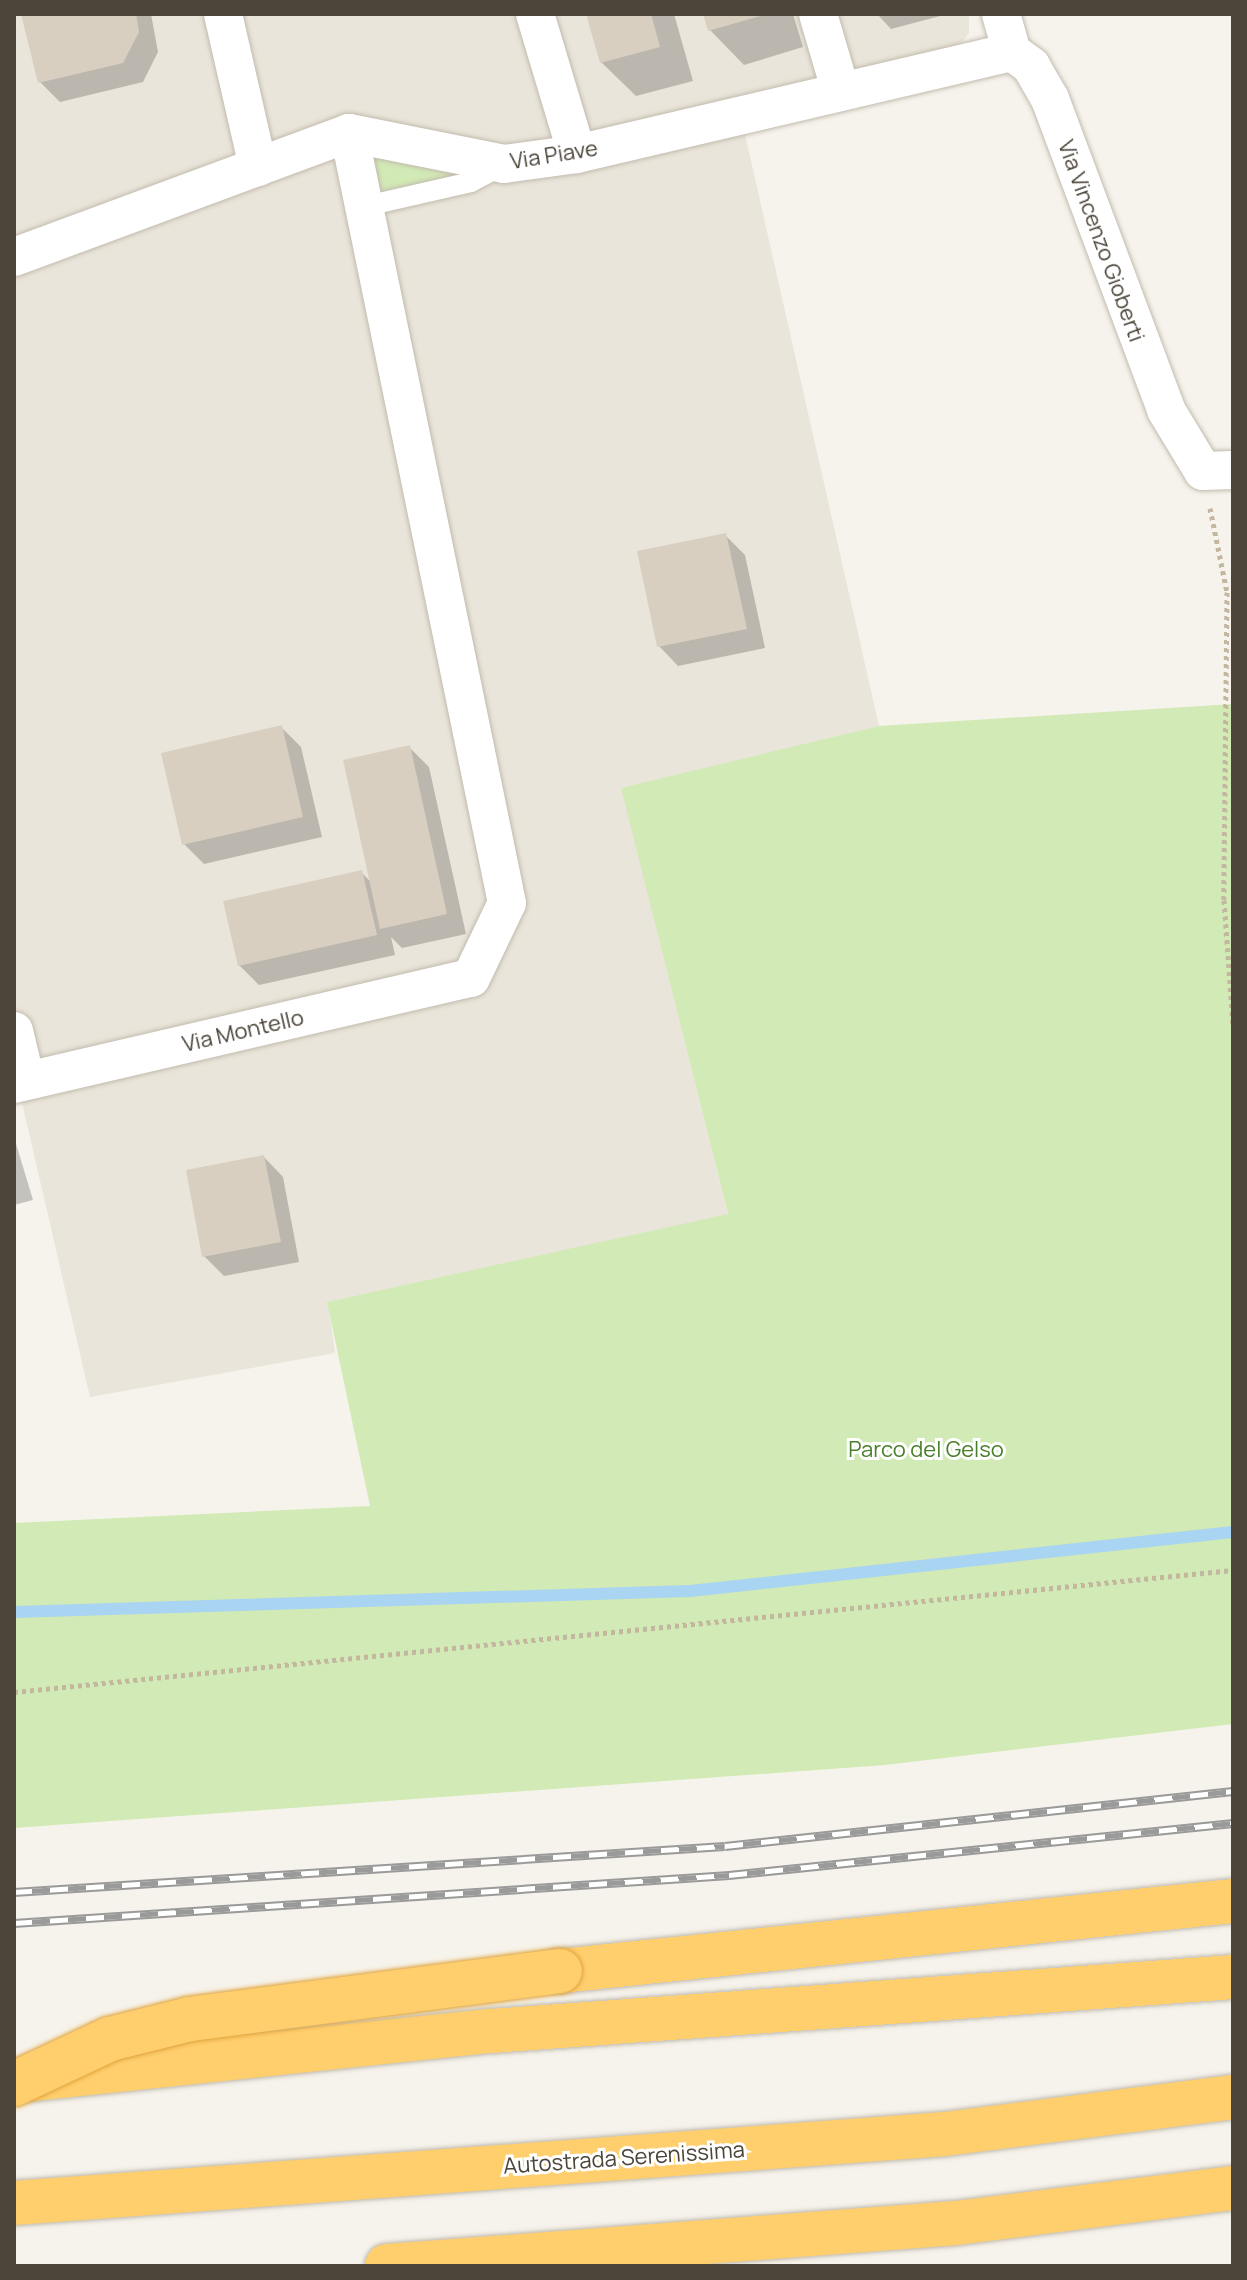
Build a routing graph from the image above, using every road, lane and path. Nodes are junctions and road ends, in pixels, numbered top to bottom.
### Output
1 (223, 14) edge
2 (535, 14) edge
3 (818, 14) edge
4 (1001, 14) edge
5 (1012, 52) junction
6 (841, 92) junction
7 (349, 133) junction
8 (577, 154) junction
9 (504, 164) junction
10 (258, 167) junction
11 (366, 206) junction
12 (14, 257) edge
13 (1218, 470) edge
14 (1233, 1025) edge
15 (14, 1031) edge
16 (20, 1083) edge
17 (1233, 1570) edge
18 (14, 1692) edge
19 (1233, 1901) edge
20 (1233, 1977) edge
21 (14, 2082) edge
22 (1233, 2097) edge
23 (1233, 2188) edge
24 (14, 2203) edge
25 (387, 2266) edge

1 - 10 street
2 - 8 street
3 - 6 street
4 - 5 street, Via Vincenzo Gioberti
5 - 6 street, Via Piave
5 - 13 street, Via Vincenzo Gioberti
6 - 8 street, Via Piave
7 - 9 street, Via Piave
7 - 10 street
7 - 11 street
8 - 9 street, Via Piave
9 - 11 lane
10 - 12 street
11 - 16 street, Via Montello
13 - 14 path
15 - 16 street
17 - 18 path
19 - 21 highway, bridge
20 - 21 highway
22 - 24 highway, Autostrada Serenissima
23 - 25 highway

